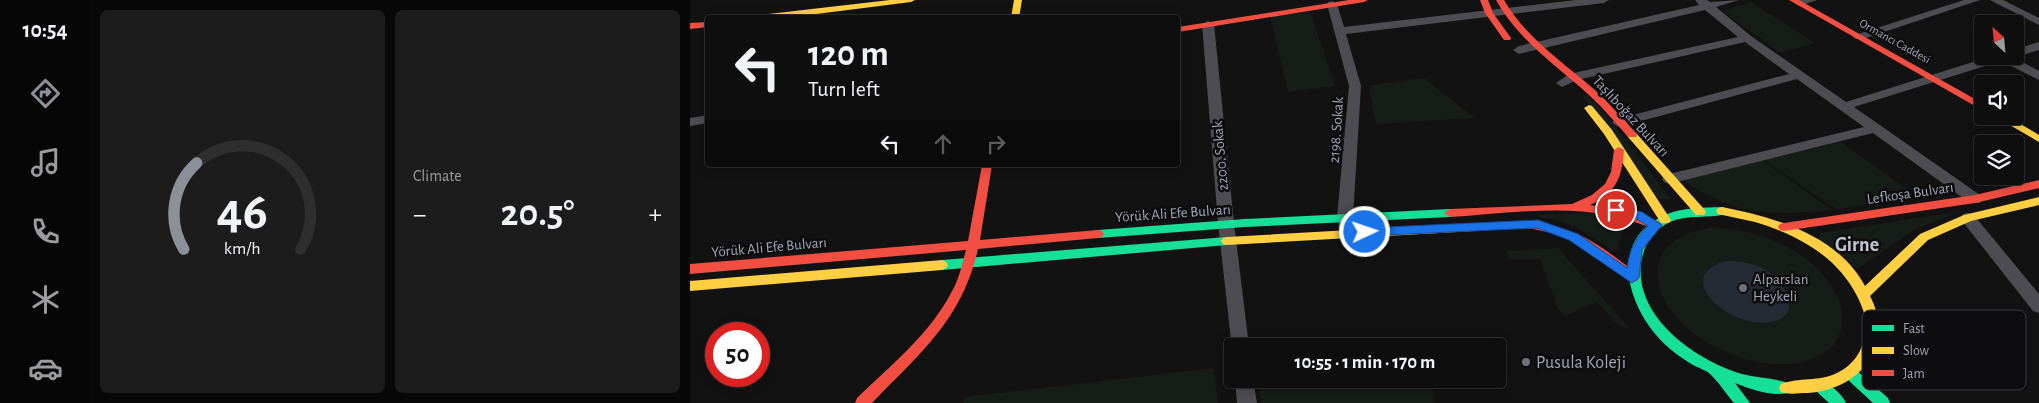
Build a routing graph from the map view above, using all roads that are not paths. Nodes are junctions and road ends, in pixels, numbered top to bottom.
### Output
1 (814, 0) edge
2 (911, 0) edge
3 (1018, 0) edge
4 (1364, 0) edge
5 (1484, 0) edge
6 (1604, 0) edge
7 (1734, 0) edge
8 (1812, 0) edge
9 (1975, 0) edge
10 (1995, 0) edge
11 (1796, 2) edge
12 (1332, 4) junction
13 (1704, 4) edge
14 (833, 5) edge
15 (1502, 5) edge
16 (808, 12) junction
17 (1489, 13) junction
18 (784, 15) edge
19 (1016, 15) edge
20 (2039, 22) edge
21 (705, 24) edge
22 (1208, 24) junction
23 (690, 26) edge
24 (1180, 30) edge
25 (1339, 31) junction
26 (1859, 37) junction
27 (1747, 38) junction
28 (2039, 46) edge
29 (1534, 48) junction
30 (1519, 50) junction
31 (2024, 50) edge
32 (1531, 60) dead end
33 (1975, 65) edge
34 (2020, 65) edge
35 (1798, 75) junction
36 (2039, 76) edge
37 (1573, 77) junction
38 (1932, 78) junction
39 (1558, 81) joint
40 (1974, 102) edge
41 (1842, 107) junction
42 (705, 120) edge
43 (690, 122) edge
44 (1620, 122) junction
45 (2015, 125) edge
46 (1873, 129) junction
47 (2039, 139) edge
48 (1619, 150) junction
49 (987, 167) edge
50 (1669, 179) junction
51 (2039, 184) edge
52 (1975, 199) junction
53 (2034, 202) edge
54 (1572, 208) junction
55 (1700, 212) junction
56 (2039, 214) edge
57 (1345, 217) junction
58 (1968, 218) junction
59 (1660, 222) junction
60 (1226, 223) junction
61 (1784, 227) junction
62 (1346, 233) junction
63 (1228, 241) junction
64 (971, 244) junction
65 (968, 262) junction
66 (690, 269) edge
67 (1632, 278) junction
68 (690, 286) edge
69 (1864, 294) junction
70 (2039, 306) edge
71 (1870, 310) edge
72 (1239, 338) edge
73 (1862, 363) edge
74 (1714, 370) junction
75 (1852, 374) junction
76 (1836, 382) junction
77 (1862, 383) edge
78 (1820, 386) junction
79 (1245, 388) edge
80 (1869, 390) edge
81 (1837, 402) edge
82 (862, 403) edge
83 (1247, 403) edge
84 (1742, 403) edge
85 (1883, 403) edge

1 - 16 main road
2 - 14 main road
3 - 19 main road
4 - 12 main road
5 - 17 main road
6 - 15 street
7 - 13 street
8 - 11 street
9 - 26 street
10 - 20 street
11 - 26 main road, Ormancı Caddesi
12 - 22 main road
12 - 25 street, 2198. Sokak
13 - 27 street
13 - 29 street
14 - 16 main road
15 - 17 street
15 - 29 main road, Taşlıboğaz Bulvarı
16 - 18 main road
17 - 25 street
17 - 30 main road
21 - 23 main road
22 - 24 main road
22 - 60 street, 2200. Sokak
25 - 57 street, 2198. Sokak
26 - 38 main road, Ormancı Caddesi
27 - 35 street
27 - 37 street
28 - 31 street
29 - 30 street
29 - 37 main road, Taşlıboğaz Bulvarı
30 - 32 main road
33 - 38 street
34 - 36 street
35 - 41 street
35 - 44 street
37 - 39 street
37 - 44 main road, Taşlıboğaz Bulvarı
38 - 40 main road, Ormancı Caddesi
38 - 41 street
39 - 48 main road, Taşlıboğaz Bulvarı
41 - 46 street
42 - 43 street
44 - 50 main road, Taşlıboğaz Bulvarı
45 - 47 main road
46 - 50 street
46 - 52 street
48 - 54 main road
48 - 59 main road, Taşlıboğaz Bulvarı
49 - 64 main road
50 - 55 main road, Taşlıboğaz Bulvarı
51 - 52 main road, Lefkoşa Bulvarı
52 - 61 main road, Lefkoşa Bulvarı
53 - 56 main road
53 - 58 main road
54 - 57 main road, Yörük Ali Efe Bulvarı
54 - 59 main road, Yörük Ali Efe Bulvarı
55 - 59 main road
55 - 61 main road
57 - 60 main road, Yörük Ali Efe Bulvarı
57 - 62 street, 2198. Sokak
58 - 69 main road
58 - 70 street
59 - 67 main road
60 - 63 street, 2200. Sokak
60 - 64 main road, Yörük Ali Efe Bulvarı
61 - 69 main road
62 - 63 main road
62 - 67 main road
63 - 65 main road
63 - 72 street, 2200. Sokak
64 - 65 main road
64 - 66 main road, Yörük Ali Efe Bulvarı
65 - 68 main road
65 - 82 main road
67 - 74 main road
69 - 71 main road
73 - 75 main road
74 - 78 main road
74 - 84 main road
75 - 76 main road
75 - 77 main road
76 - 78 main road
76 - 81 main road
78 - 81 main road
79 - 83 street
80 - 85 main road

